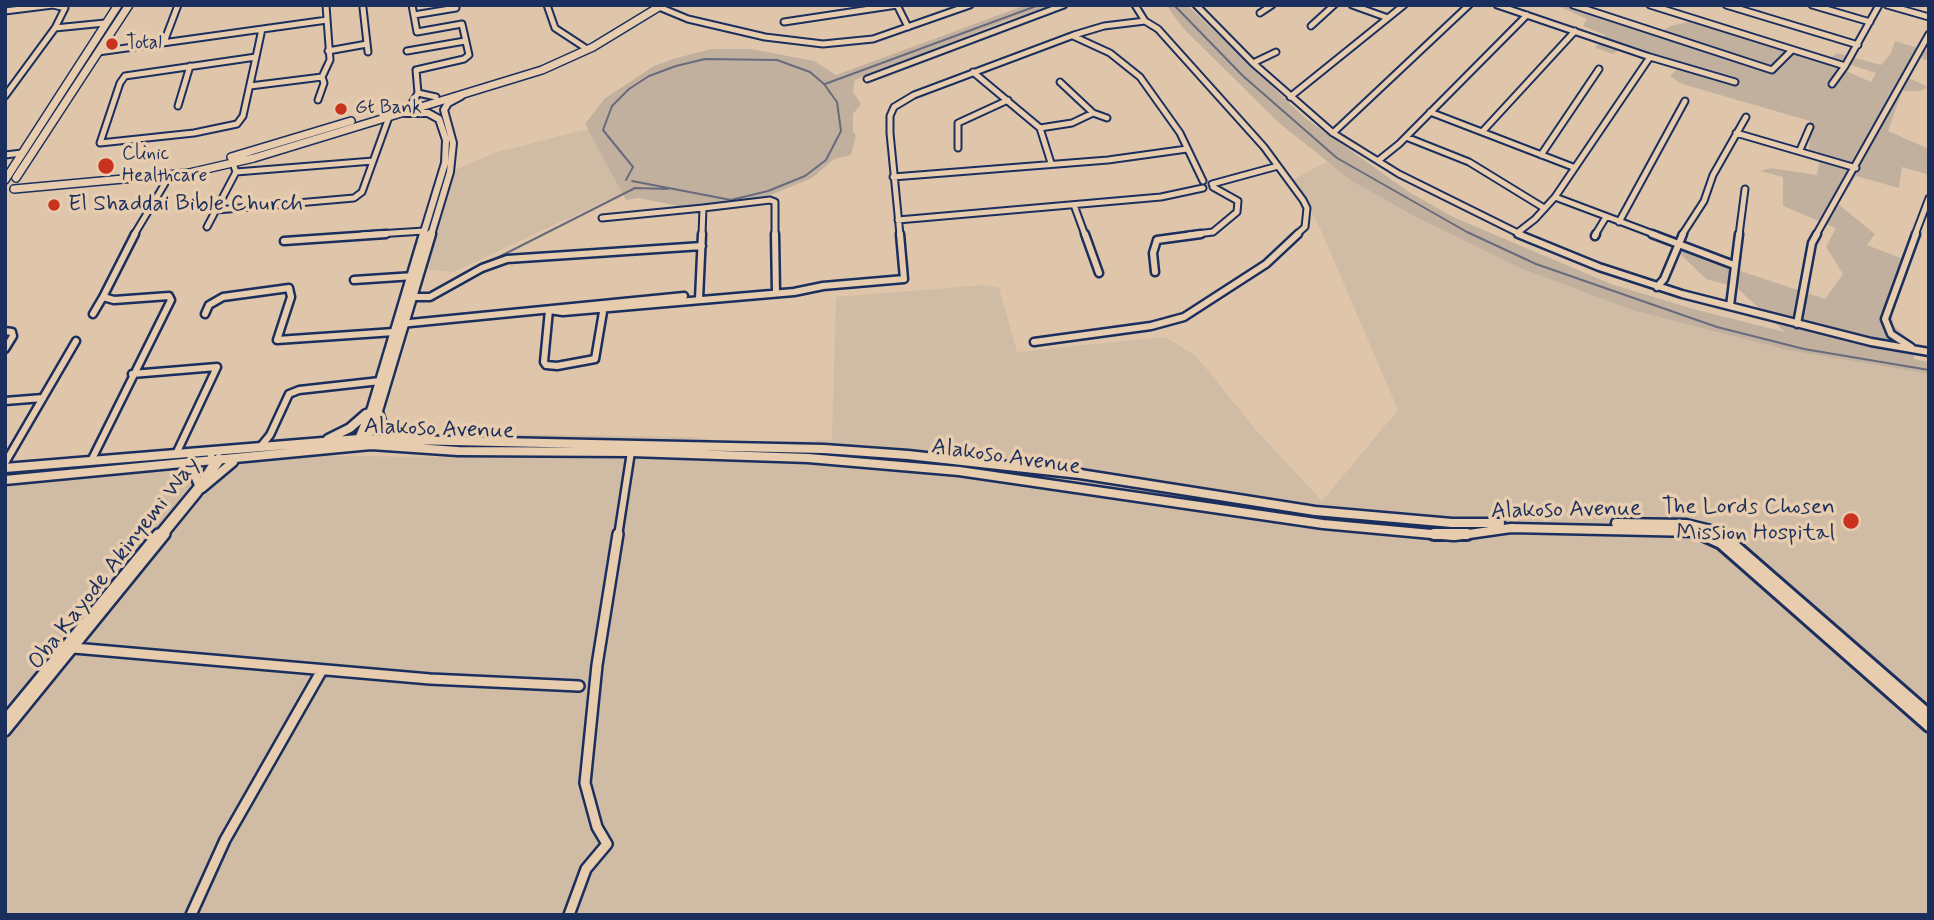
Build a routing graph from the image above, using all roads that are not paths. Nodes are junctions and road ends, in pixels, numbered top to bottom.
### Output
1 (118, 5) edge
2 (129, 5) edge
3 (178, 5) edge
4 (327, 5) edge
5 (412, 5) edge
6 (547, 5) edge
7 (1064, 5) edge
8 (1135, 5) edge
9 (1196, 5) edge
10 (1272, 5) edge
11 (1334, 5) edge
12 (1352, 5) edge
13 (1404, 5) edge
14 (1469, 5) edge
15 (1497, 5) edge
16 (1573, 5) edge
17 (1650, 5) edge
18 (1726, 5) edge
19 (1812, 5) edge
20 (1879, 5) edge
21 (1887, 5) edge
22 (658, 6) edge
23 (966, 6) edge
24 (363, 8) dead end
25 (456, 8) dead end
26 (5, 11) edge
27 (1260, 13) dead end
28 (414, 15) junction
29 (1527, 15) junction
30 (1929, 17) edge
31 (122, 18) junction
32 (1388, 18) junction
33 (108, 19) junction
34 (327, 20) junction
35 (1145, 21) junction
36 (784, 22) dead end
37 (1870, 22) junction
38 (1311, 26) dead end
39 (908, 27) junction
40 (55, 28) junction
41 (262, 29) junction
42 (1575, 31) junction
43 (1929, 34) edge
44 (1072, 36) junction
45 (465, 41) junction
46 (164, 42) junction
47 (367, 44) junction
48 (1858, 45) junction
49 (584, 47) junction
50 (1792, 50) junction
51 (328, 51) junction
52 (368, 51) dead end
53 (407, 51) dead end
54 (98, 52) junction
55 (1276, 52) dead end
56 (256, 57) junction
57 (1650, 57) junction
58 (1253, 63) junction
59 (190, 66) junction
60 (1845, 66) junction
61 (1599, 69) dead end
62 (973, 72) junction
63 (322, 77) junction
64 (867, 79) dead end
65 (1060, 82) dead end
66 (1735, 82) dead end
67 (1832, 84) dead end
68 (250, 86) junction
69 (418, 93) junction
70 (466, 93) junction
71 (5, 96) edge
72 (436, 97) junction
73 (1290, 97) junction
74 (318, 100) dead end
75 (1008, 100) junction
76 (1685, 101) dead end
77 (412, 103) junction
78 (178, 106) dead end
79 (1430, 112) junction
80 (1093, 113) junction
81 (391, 116) junction
82 (1745, 117) dead end
83 (1107, 118) dead end
84 (1810, 127) dead end
85 (1040, 128) junction
86 (1482, 132) junction
87 (1332, 133) junction
88 (1736, 133) junction
89 (1406, 136) junction
90 (958, 148) dead end
91 (1187, 149) junction
92 (1800, 150) junction
93 (22, 153) junction
94 (5, 155) edge
95 (1541, 155) junction
96 (1379, 160) junction
97 (373, 161) junction
98 (233, 163) junction
99 (1051, 163) junction
100 (1278, 166) junction
101 (1573, 167) junction
102 (1856, 168) junction
103 (236, 172) junction
104 (170, 175) junction
105 (894, 177) junction
106 (5, 180) edge
107 (19, 180) junction
108 (1203, 185) junction
109 (1212, 185) junction
110 (1745, 188) dead end
111 (10, 190) edge
112 (1555, 197) junction
113 (1929, 198) edge
114 (5, 199) edge
115 (1074, 205) junction
116 (703, 208) junction
117 (1544, 208) junction
118 (217, 210) junction
119 (1606, 217) junction
120 (602, 218) dead end
121 (898, 220) junction
122 (1619, 222) junction
123 (207, 227) dead end
124 (424, 231) junction
125 (1517, 233) junction
126 (1595, 236) dead end
127 (284, 241) dead end
128 (1677, 244) junction
129 (702, 246) junction
130 (1734, 265) junction
131 (1155, 272) dead end
132 (1099, 273) dead end
133 (415, 276) junction
134 (354, 280) dead end
135 (1657, 287) junction
136 (776, 291) junction
137 (103, 296) junction
138 (412, 297) junction
139 (699, 297) junction
140 (605, 306) junction
141 (1730, 306) junction
142 (549, 310) junction
143 (93, 314) dead end
144 (205, 314) dead end
145 (1797, 324) junction
146 (398, 327) junction
147 (5, 331) edge
148 (76, 341) dead end
149 (1034, 342) dead end
150 (5, 349) edge
151 (1918, 350) junction
152 (1929, 352) edge
153 (132, 374) junction
154 (380, 381) junction
155 (43, 398) junction
156 (5, 401) edge
157 (375, 409) junction
158 (325, 440) junction
159 (403, 440) junction
160 (365, 442) junction
161 (213, 450) junction
162 (261, 451) junction
163 (631, 453) junction
164 (176, 454) junction
165 (92, 459) junction
166 (217, 461) junction
167 (182, 463) junction
168 (5, 465) edge
169 (994, 471) junction
170 (5, 480) edge
171 (201, 486) junction
172 (1170, 489) junction
173 (1171, 501) junction
174 (1452, 523) junction
175 (1457, 536) junction
176 (74, 648) junction
177 (322, 670) junction
178 (579, 686) dead end
179 (1929, 715) edge
180 (5, 720) edge
181 (1929, 726) edge
182 (5, 731) edge
183 (191, 915) edge
184 (569, 915) edge

1 - 33 main road
2 - 31 main road
3 - 46 street
4 - 34 street
5 - 28 street
6 - 49 street
7 - 64 street
8 - 35 street
9 - 58 street
10 - 27 street
11 - 38 street
12 - 32 street
13 - 32 street
14 - 87 street
15 - 29 street
16 - 50 street
17 - 50 street
18 - 48 street
19 - 37 street
20 - 37 street
21 - 30 street
22 - 39 street
22 - 49 main road
22 - 70 main road
23 - 39 street
24 - 47 street
25 - 28 street
26 - 40 street
28 - 45 street
29 - 42 street
29 - 79 street
31 - 33 main road
31 - 54 main road
32 - 73 street
33 - 40 street
33 - 93 main road
34 - 41 street
34 - 51 street
35 - 44 street
35 - 100 street
36 - 39 street
37 - 48 street
40 - 71 street
41 - 46 street
41 - 56 street
42 - 57 street
42 - 86 street
43 - 102 street
44 - 62 street
44 - 91 street
45 - 53 street
45 - 69 street
46 - 54 street
47 - 51 street
47 - 52 street
48 - 60 street
49 - 72 main road
50 - 60 street
51 - 63 street
54 - 107 main road
55 - 58 street
56 - 59 street
56 - 68 street
57 - 66 street
57 - 101 street
58 - 73 street
59 - 68 street
59 - 78 street
60 - 67 street
61 - 95 street
62 - 75 street
62 - 105 street
63 - 68 street
63 - 74 street
65 - 80 street
69 - 72 street
69 - 77 street
70 - 81 main road
70 - 133 street
72 - 77 main road
73 - 87 street
75 - 85 street
75 - 90 street
76 - 122 street
77 - 107 main road
79 - 86 street
79 - 89 street
80 - 83 street
80 - 85 street
81 - 97 street
81 - 98 main road
81 - 124 street
82 - 88 street
84 - 92 street
85 - 99 street
86 - 95 street
87 - 96 street
88 - 92 street
88 - 128 street
89 - 96 street
89 - 117 street
91 - 99 street
91 - 108 street
92 - 102 street
93 - 94 street
93 - 106 main road
95 - 101 street
96 - 125 street
97 - 103 street
97 - 118 street
98 - 103 street
98 - 104 main road
99 - 105 street
100 - 109 street
100 - 149 street
101 - 112 street
102 - 145 street
103 - 118 street
104 - 111 main road
104 - 137 street
105 - 121 street
106 - 107 main road
107 - 111 main road
108 - 109 street
108 - 115 street
109 - 131 street
110 - 130 street
111 - 114 main road
112 - 117 street
112 - 119 street
113 - 151 street
115 - 121 street
115 - 132 street
116 - 120 street
116 - 129 street
116 - 136 street
117 - 125 street
118 - 123 street
119 - 122 street
119 - 126 street
121 - 136 street
122 - 128 street
124 - 127 street
124 - 133 street
125 - 135 street
128 - 130 street
128 - 135 street
129 - 138 street
129 - 139 street
130 - 141 street
133 - 134 street
133 - 138 street
133 - 146 street
135 - 141 street
136 - 139 street
137 - 143 street
137 - 153 street
138 - 146 street
139 - 140 street
140 - 142 street
140 - 142 street
141 - 145 street
142 - 146 street
144 - 146 street
145 - 151 street
146 - 154 street
146 - 157 street
147 - 150 street
148 - 155 street
151 - 152 street
153 - 164 street
153 - 165 street
154 - 157 street
154 - 162 street
155 - 156 street
155 - 168 street
157 - 158 street
157 - 159 street
157 - 160 street
158 - 160 street, Alakoso Avenue
158 - 162 street, Alakoso Avenue
159 - 160 street, Alakoso Avenue
159 - 169 street, Alakoso Avenue
160 - 162 street, Alakoso Avenue
160 - 163 street, Alakoso Avenue
161 - 162 street, Alakoso Avenue
161 - 164 street, Alakoso Avenue
161 - 166 street, Oba Kayode Akinyemi Way
162 - 166 street, Alakoso Avenue
162 - 171 street
163 - 169 street, Alakoso Avenue
163 - 184 street
164 - 165 street, Alakoso Avenue
165 - 168 street, Alakoso Avenue
166 - 167 street, Alakoso Avenue
166 - 171 street, Oba Kayode Akinyemi Way
167 - 170 street, Alakoso Avenue
167 - 171 street
169 - 172 street, Alakoso Avenue
169 - 173 street, Alakoso Avenue
171 - 176 street, Oba Kayode Akinyemi Way
171 - 180 street, Oba Kayode Akinyemi Way
172 - 173 street
172 - 174 street, Alakoso Avenue
173 - 175 street, Alakoso Avenue
174 - 175 street
174 - 179 street, Alakoso Avenue
175 - 181 street, Alakoso Avenue
176 - 177 street
176 - 182 street, Oba Kayode Akinyemi Way
177 - 178 street
177 - 183 street

